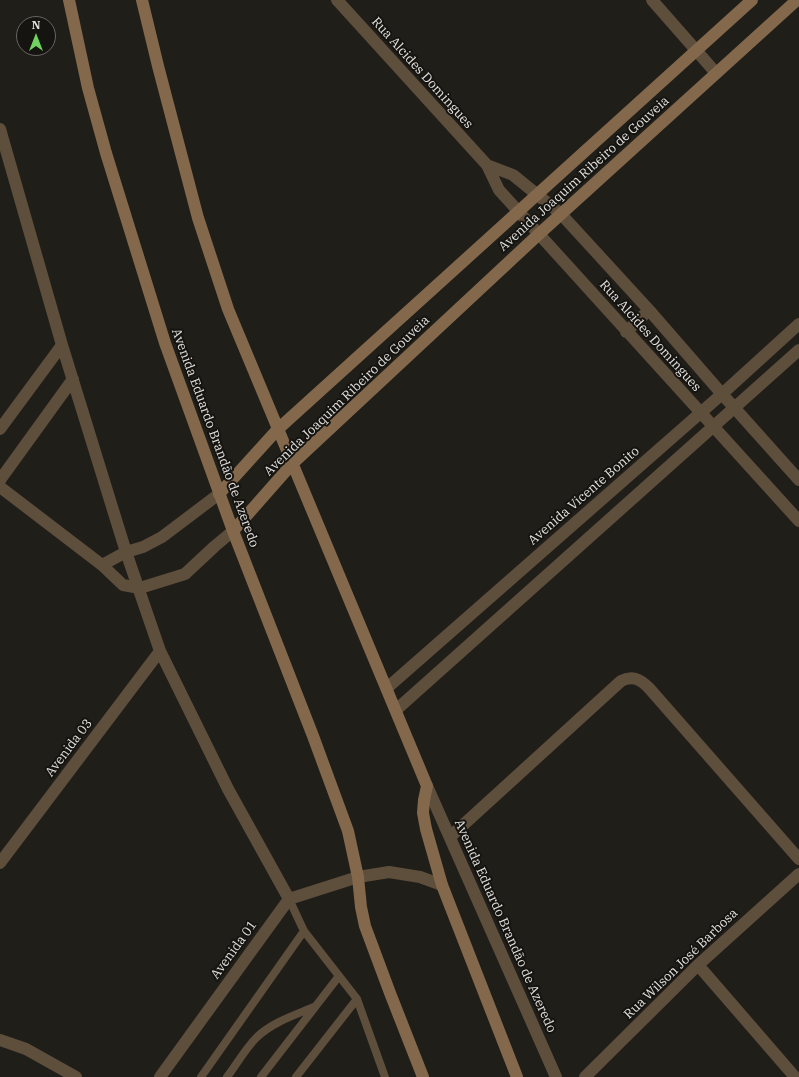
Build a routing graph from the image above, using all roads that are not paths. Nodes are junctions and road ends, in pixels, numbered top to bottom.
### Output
1 (69, 0) edge
2 (142, 0) edge
3 (337, 0) edge
4 (652, 0) edge
5 (752, 0) edge
6 (797, 0) edge
7 (696, 50) junction
8 (716, 73) junction
9 (0, 129) edge
10 (487, 164) junction
11 (538, 194) junction
12 (519, 211) junction
13 (561, 214) junction
14 (539, 234) junction
15 (649, 310) junction
16 (799, 324) edge
17 (626, 332) junction
18 (62, 345) junction
19 (799, 350) edge
20 (73, 379) junction
21 (722, 394) junction
22 (734, 408) junction
23 (700, 413) junction
24 (713, 426) junction
25 (0, 429) edge
26 (278, 430) junction
27 (292, 464) junction
28 (0, 480) edge
29 (799, 480) edge
30 (0, 487) edge
31 (219, 494) junction
32 (799, 521) edge
33 (233, 531) junction
34 (126, 552) junction
35 (102, 565) junction
36 (140, 588) junction
37 (160, 650) junction
38 (387, 688) junction
39 (396, 710) junction
40 (428, 786) junction
41 (451, 836) junction
42 (799, 859) edge
43 (0, 863) edge
44 (799, 874) edge
45 (358, 877) junction
46 (442, 885) junction
47 (288, 899) junction
48 (304, 931) junction
49 (698, 965) junction
50 (339, 976) junction
51 (357, 999) junction
52 (316, 1006) junction
53 (0, 1040) edge
54 (76, 1077) edge
55 (160, 1077) edge
56 (201, 1077) edge
57 (227, 1077) edge
58 (261, 1077) edge
59 (296, 1077) edge
60 (385, 1077) edge
61 (423, 1077) edge
62 (516, 1077) edge
63 (556, 1077) edge
64 (585, 1077) edge
65 (795, 1077) edge

1 - 31 main road, Avenida Eduardo Brandão de Azeredo
2 - 26 main road, Avenida Eduardo Brandão de Azeredo
3 - 10 street, Rua Alcides Domingues
4 - 7 street
5 - 7 main road, Avenida Joaquim Ribeiro de Gouveia
6 - 8 main road, Avenida Joaquim Ribeiro de Gouveia
7 - 8 street
7 - 11 main road, Avenida Joaquim Ribeiro de Gouveia
8 - 13 main road, Avenida Joaquim Ribeiro de Gouveia
9 - 18 street
10 - 11 street, Rua Alcides Domingues
10 - 12 street, Rua Alcides Domingues
11 - 12 main road, Avenida Joaquim Ribeiro de Gouveia
11 - 13 street, Rua Alcides Domingues
12 - 14 street, Rua Alcides Domingues
12 - 26 main road, Avenida Joaquim Ribeiro de Gouveia
13 - 14 main road, Avenida Joaquim Ribeiro de Gouveia
13 - 15 street, Rua Alcides Domingues
14 - 17 street, Rua Alcides Domingues
14 - 27 main road, Avenida Joaquim Ribeiro de Gouveia
15 - 17 street
15 - 21 street, Rua Alcides Domingues
16 - 21 street, Avenida Vicente Bonito
17 - 23 street, Rua Alcides Domingues
18 - 20 street
18 - 25 street
19 - 22 street
20 - 28 street
20 - 34 street
21 - 22 street, Rua Alcides Domingues
21 - 23 street, Avenida Vicente Bonito
22 - 24 street
22 - 29 street, Rua Alcides Domingues
23 - 24 street, Rua Alcides Domingues
23 - 38 street, Avenida Vicente Bonito
24 - 32 street, Rua Alcides Domingues
24 - 39 street
26 - 27 main road, Avenida Eduardo Brandão de Azeredo
26 - 31 main road, Avenida Joaquim Ribeiro de Gouveia
27 - 33 main road, Avenida Joaquim Ribeiro de Gouveia
27 - 38 main road, Avenida Eduardo Brandão de Azeredo
30 - 35 street
31 - 33 main road, Avenida Eduardo Brandão de Azeredo
31 - 34 street, Avenida Joaquim Ribeiro de Gouveia
33 - 36 street, Avenida Joaquim Ribeiro de Gouveia
33 - 45 main road, Avenida Eduardo Brandão de Azeredo
34 - 35 street, Avenida Joaquim Ribeiro de Gouveia
34 - 36 street
35 - 36 street
36 - 37 street
37 - 43 street, Avenida 03
37 - 47 street
38 - 39 main road, Avenida Eduardo Brandão de Azeredo
39 - 40 main road, Avenida Eduardo Brandão de Azeredo
40 - 41 street, Avenida Eduardo Brandão de Azeredo
40 - 46 main road
41 - 42 street
41 - 63 street, Avenida Eduardo Brandão de Azeredo
44 - 49 street, Rua Wilson José Barbosa
45 - 46 street
45 - 47 street
45 - 61 main road, Avenida Eduardo Brandão de Azeredo
46 - 62 main road
47 - 48 lane
47 - 55 street, Avenida 01
48 - 50 lane
48 - 56 lane
49 - 64 street, Rua Wilson José Barbosa
49 - 65 street
50 - 51 lane
50 - 52 lane
51 - 59 lane
51 - 60 lane
52 - 57 lane
52 - 58 lane
53 - 54 street

